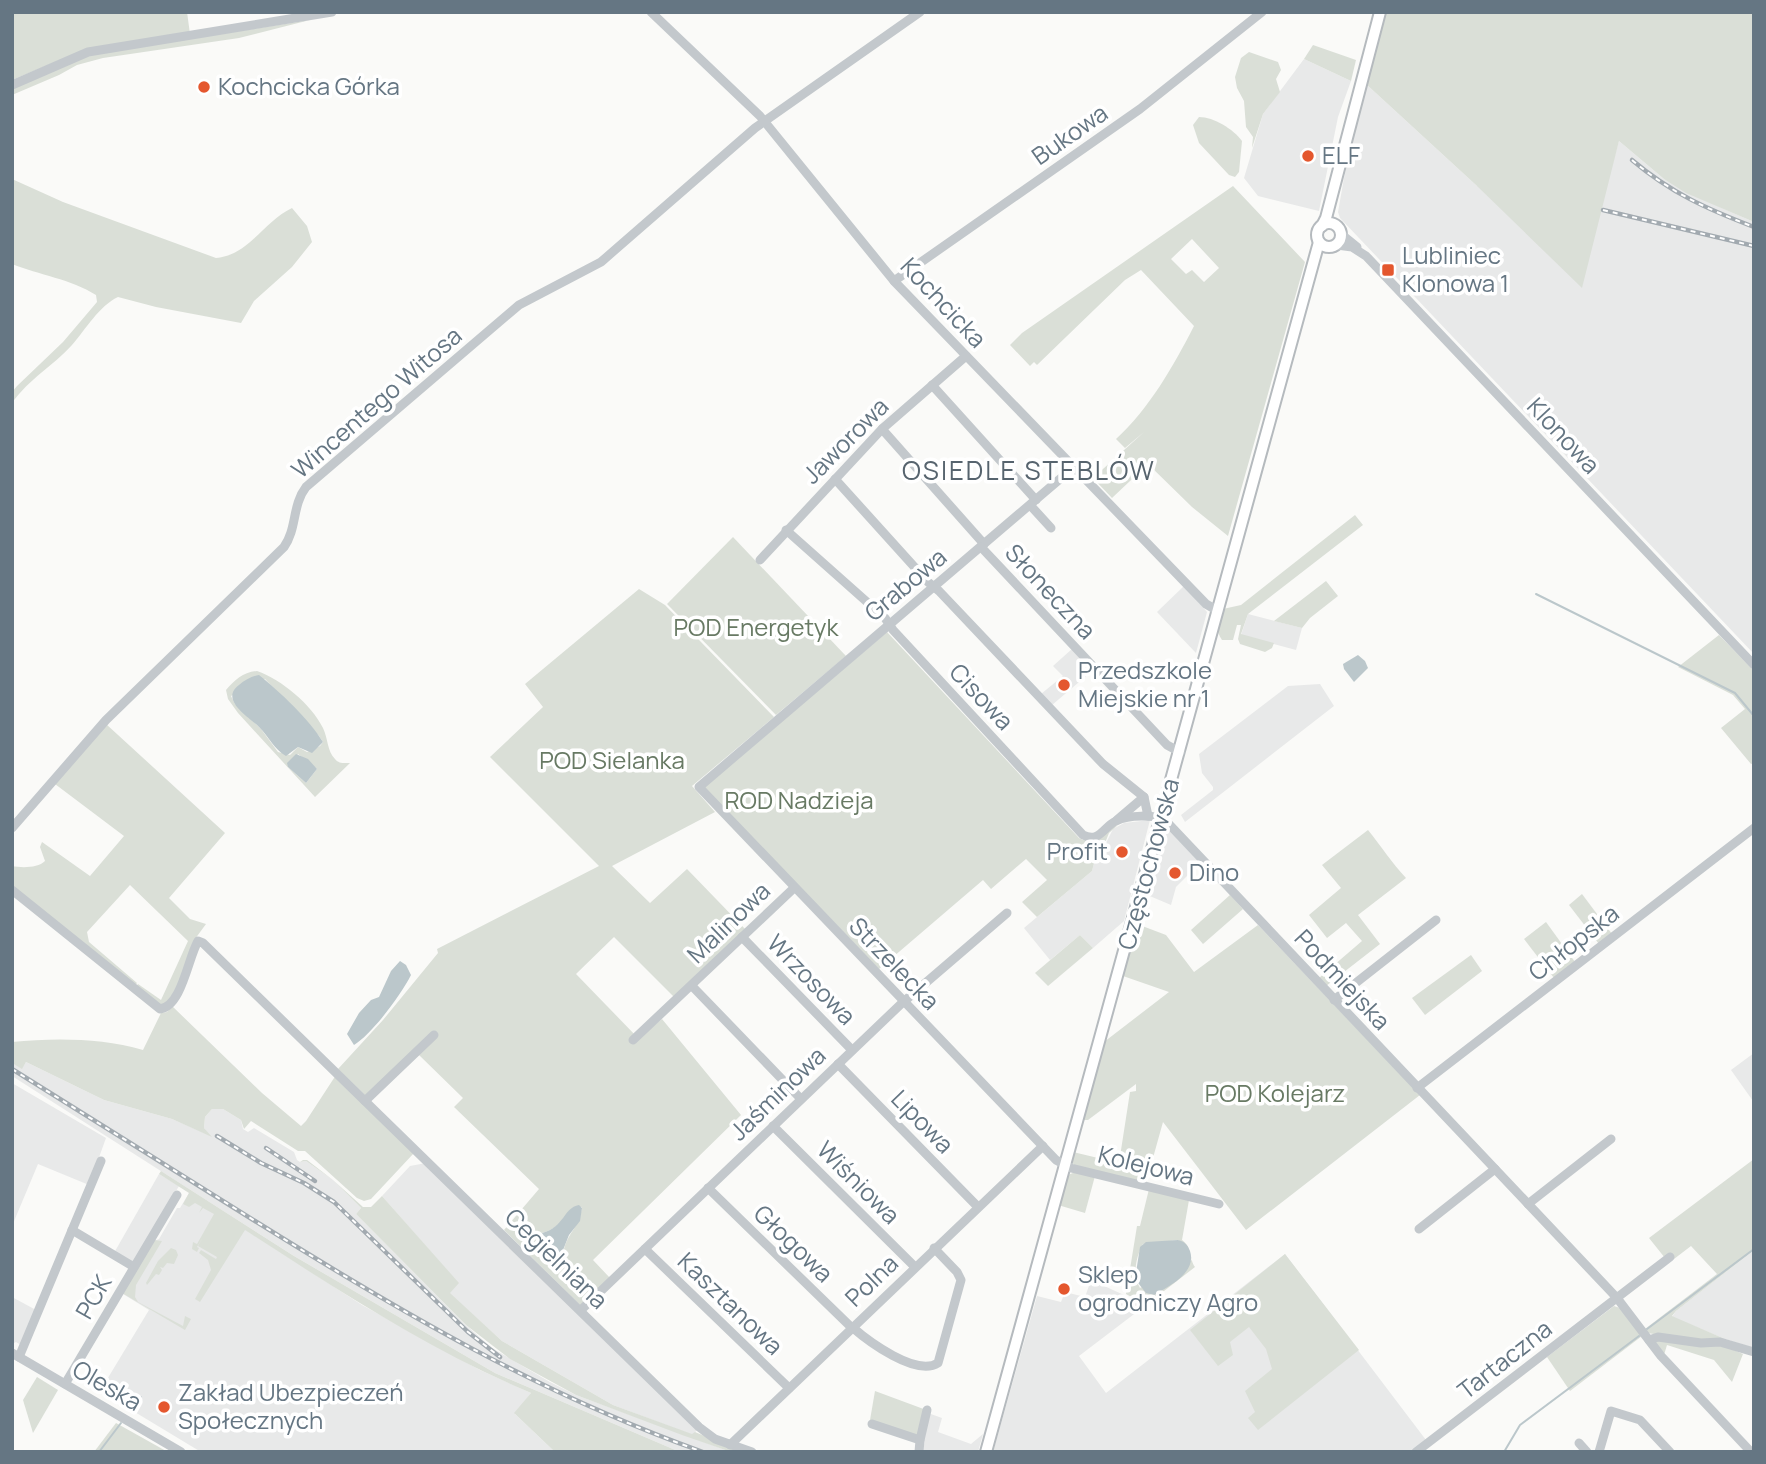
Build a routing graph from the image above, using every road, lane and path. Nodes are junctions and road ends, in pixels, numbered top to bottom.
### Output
1 (332, 12) edge
2 (651, 12) edge
3 (920, 12) edge
4 (1262, 12) edge
5 (1380, 12) edge
6 (273, 16) edge
7 (12, 85) edge
8 (765, 122) junction
9 (1331, 195) junction
10 (1322, 226) junction
11 (1332, 239) junction
12 (894, 281) junction
13 (966, 356) junction
14 (932, 384) junction
15 (882, 429) junction
16 (1074, 467) junction
17 (835, 479) junction
18 (1033, 503) junction
19 (1051, 528) dead end
20 (786, 530) junction
21 (983, 545) junction
22 (760, 560) dead end
23 (934, 586) junction
24 (1218, 611) junction
25 (889, 625) junction
26 (1754, 665) edge
27 (1180, 752) junction
28 (699, 786) joint
29 (1144, 797) junction
30 (1148, 816) junction
31 (1160, 818) junction
32 (1116, 821) junction
33 (12, 828) edge
34 (1754, 828) edge
35 (794, 888) junction
36 (12, 890) edge
37 (1007, 913) dead end
38 (1436, 920) dead end
39 (742, 937) junction
40 (692, 986) junction
41 (1334, 1000) junction
42 (903, 1002) junction
43 (434, 1035) dead end
44 (633, 1040) dead end
45 (852, 1050) junction
46 (838, 1064) junction
47 (1418, 1088) junction
48 (801, 1099) junction
49 (365, 1101) junction
50 (773, 1126) junction
51 (1611, 1139) dead end
52 (1043, 1146) junction
53 (101, 1161) dead end
54 (1065, 1166) junction
55 (1495, 1169) junction
56 (708, 1188) junction
57 (177, 1195) dead end
58 (1219, 1204) dead end
59 (1528, 1204) junction
60 (978, 1206) junction
61 (1419, 1229) dead end
62 (72, 1230) junction
63 (934, 1248) junction
64 (645, 1249) junction
65 (1670, 1257) dead end
66 (915, 1266) junction
67 (134, 1267) junction
68 (1617, 1298) junction
69 (581, 1310) junction
70 (852, 1327) junction
71 (1649, 1340) junction
72 (1754, 1352) edge
73 (16, 1355) edge
74 (65, 1384) junction
75 (789, 1388) junction
76 (927, 1410) dead end
77 (872, 1424) dead end
78 (920, 1440) junction
79 (1579, 1443) dead end
80 (730, 1445) junction
81 (181, 1452) edge
82 (752, 1452) edge
83 (919, 1452) edge
84 (986, 1452) edge
85 (1416, 1452) edge
86 (1587, 1452) edge
87 (1599, 1452) edge
88 (1670, 1452) edge
89 (1751, 1452) edge

1 - 6 street
2 - 8 street, Kochcicka
3 - 8 street, Wincentego Witosa
4 - 12 street, Bukowa
5 - 9 main road
6 - 7 street
8 - 12 street, Kochcicka
8 - 33 street, Wincentego Witosa
9 - 10 main road
9 - 11 main road
10 - 11 main road
10 - 11 main road
11 - 24 main road, Częstochowska
11 - 26 street, Klonowa
12 - 13 street, Kochcicka
13 - 14 street, Jaworowa
13 - 16 street, Kochcicka
14 - 15 street, Jaworowa
14 - 18 street
15 - 17 street, Jaworowa
15 - 21 street, Słoneczna
16 - 18 street, Grabowa
16 - 24 street, Kochcicka
17 - 20 street, Jaworowa
17 - 23 street
18 - 19 street
18 - 21 street, Grabowa
20 - 22 street, Jaworowa
20 - 25 street, Cisowa
21 - 23 street, Grabowa
21 - 27 street, Słoneczna
23 - 25 street, Grabowa
23 - 29 street
24 - 27 main road, Częstochowska
25 - 28 street, Grabowa
25 - 32 street, Cisowa
27 - 31 main road, Częstochowska
28 - 35 street, Strzelecka
29 - 30 street
29 - 32 street
30 - 31 street, Cisowa
30 - 32 street, Cisowa
31 - 41 street, Podmiejska
31 - 54 main road, Częstochowska
34 - 47 street, Chłopska
35 - 39 street, Malinowa
35 - 42 street, Strzelecka
36 - 49 street, Cegielniana
37 - 42 street, Jaśminowa
38 - 41 street
39 - 40 street, Malinowa
39 - 45 street, Wrzosowa
40 - 44 street, Malinowa
40 - 48 street, Malinowa
41 - 47 street, Podmiejska
42 - 45 street, Jaśminowa
42 - 52 street, Strzelecka
43 - 49 street
45 - 46 street, Jaśminowa
46 - 48 street, Jaśminowa
46 - 60 street, Lipowa
47 - 55 street, Podmiejska
48 - 50 street, Jaśminowa
49 - 69 street, Cegielniana
50 - 56 street, Jaśminowa
50 - 66 street, Wiśniowa
51 - 59 street
52 - 54 street, Strzelecka
52 - 60 street, Polna
53 - 62 street, PCK
54 - 58 street, Kolejowa
54 - 84 main road, Częstochowska
55 - 59 street, Podmiejska
55 - 61 street
56 - 64 street, Jaśminowa
56 - 70 street, Głogowa
57 - 67 street, PCK
59 - 68 street, Podmiejska
60 - 63 street, Polna
62 - 67 street, PCK
62 - 73 street, PCK
63 - 66 street, Polna
63 - 70 street, Głogowa
64 - 69 street, Jaśminowa
64 - 75 street, Kasztanowa
65 - 68 street, Tartaczna
66 - 70 street, Polna
67 - 74 street, PCK
68 - 71 street, Podmiejska
68 - 85 street, Tartaczna
69 - 80 street, Cegielniana
70 - 75 street, Polna
71 - 72 street
71 - 89 street, Podmiejska
73 - 74 street, Oleska
74 - 81 street, Oleska
75 - 80 street, Polna
76 - 78 street
77 - 78 street
78 - 83 street
79 - 86 street
80 - 82 street, Cegielniana
87 - 88 street

